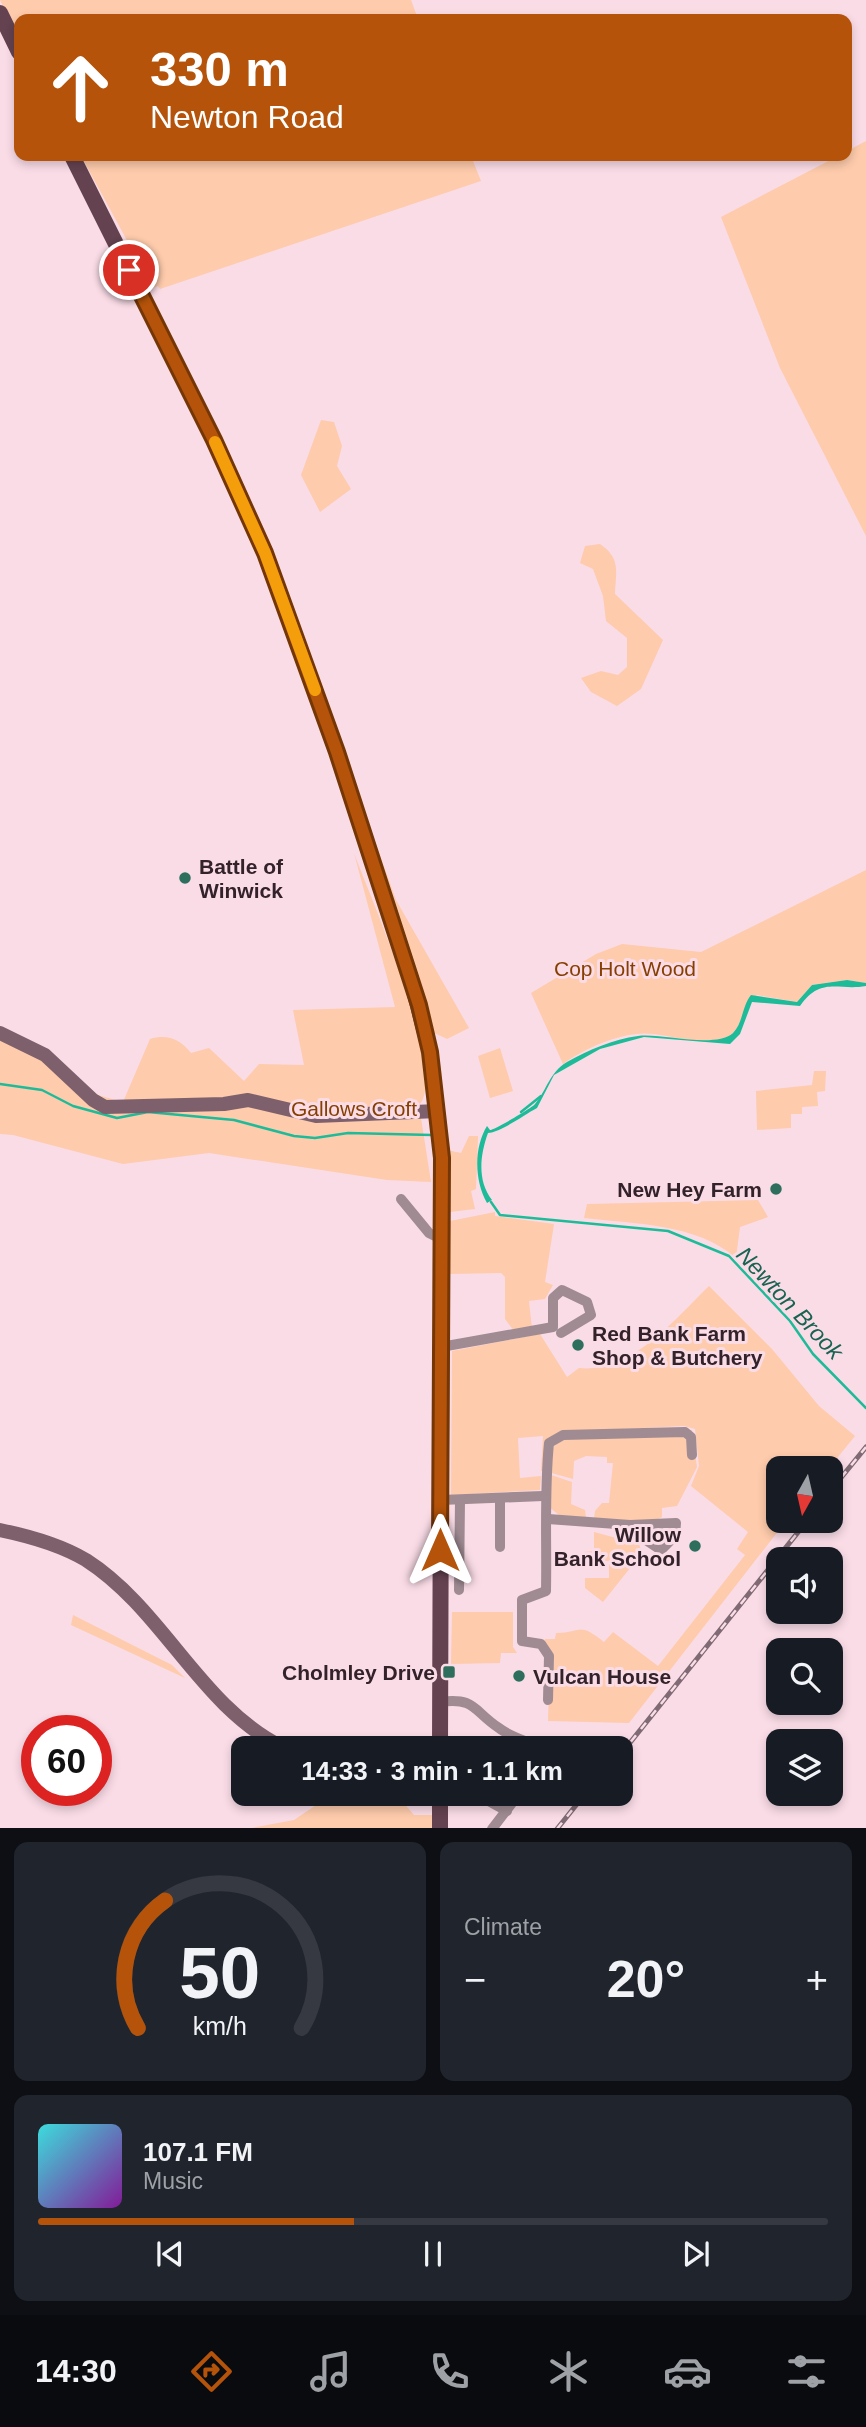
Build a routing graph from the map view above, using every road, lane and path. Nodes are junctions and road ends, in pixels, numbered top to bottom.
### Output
1 (0, 13) edge
2 (14, 42) edge
3 (74, 161) edge
4 (0, 1032) edge
5 (438, 1111) junction
6 (401, 1199) dead end
7 (441, 1239) junction
8 (561, 1333) dead end
9 (441, 1347) junction
10 (692, 1455) dead end
11 (543, 1496) junction
12 (500, 1499) junction
13 (441, 1500) junction
14 (460, 1500) junction
15 (548, 1519) junction
16 (630, 1525) dead end
17 (0, 1530) edge
18 (500, 1547) dead end
19 (459, 1590) dead end
20 (548, 1700) dead end
21 (440, 1702) junction
22 (266, 1736) edge
23 (440, 1736) edge
24 (515, 1736) edge
25 (440, 1806) edge
26 (498, 1806) edge
27 (511, 1806) edge
28 (507, 1811) junction
29 (440, 1828) edge
30 (493, 1828) edge

1 - 2 main road
3 - 5 main road
4 - 5 street
5 - 7 main road
6 - 7 street
7 - 9 main road
8 - 9 street
9 - 13 main road
10 - 11 street
11 - 12 street
11 - 15 street
12 - 14 street
12 - 18 street
13 - 14 street
13 - 21 main road
14 - 19 street
15 - 16 street
15 - 20 street
17 - 22 street
21 - 23 main road
21 - 24 street
25 - 29 main road
26 - 28 street
27 - 28 street
28 - 30 street

